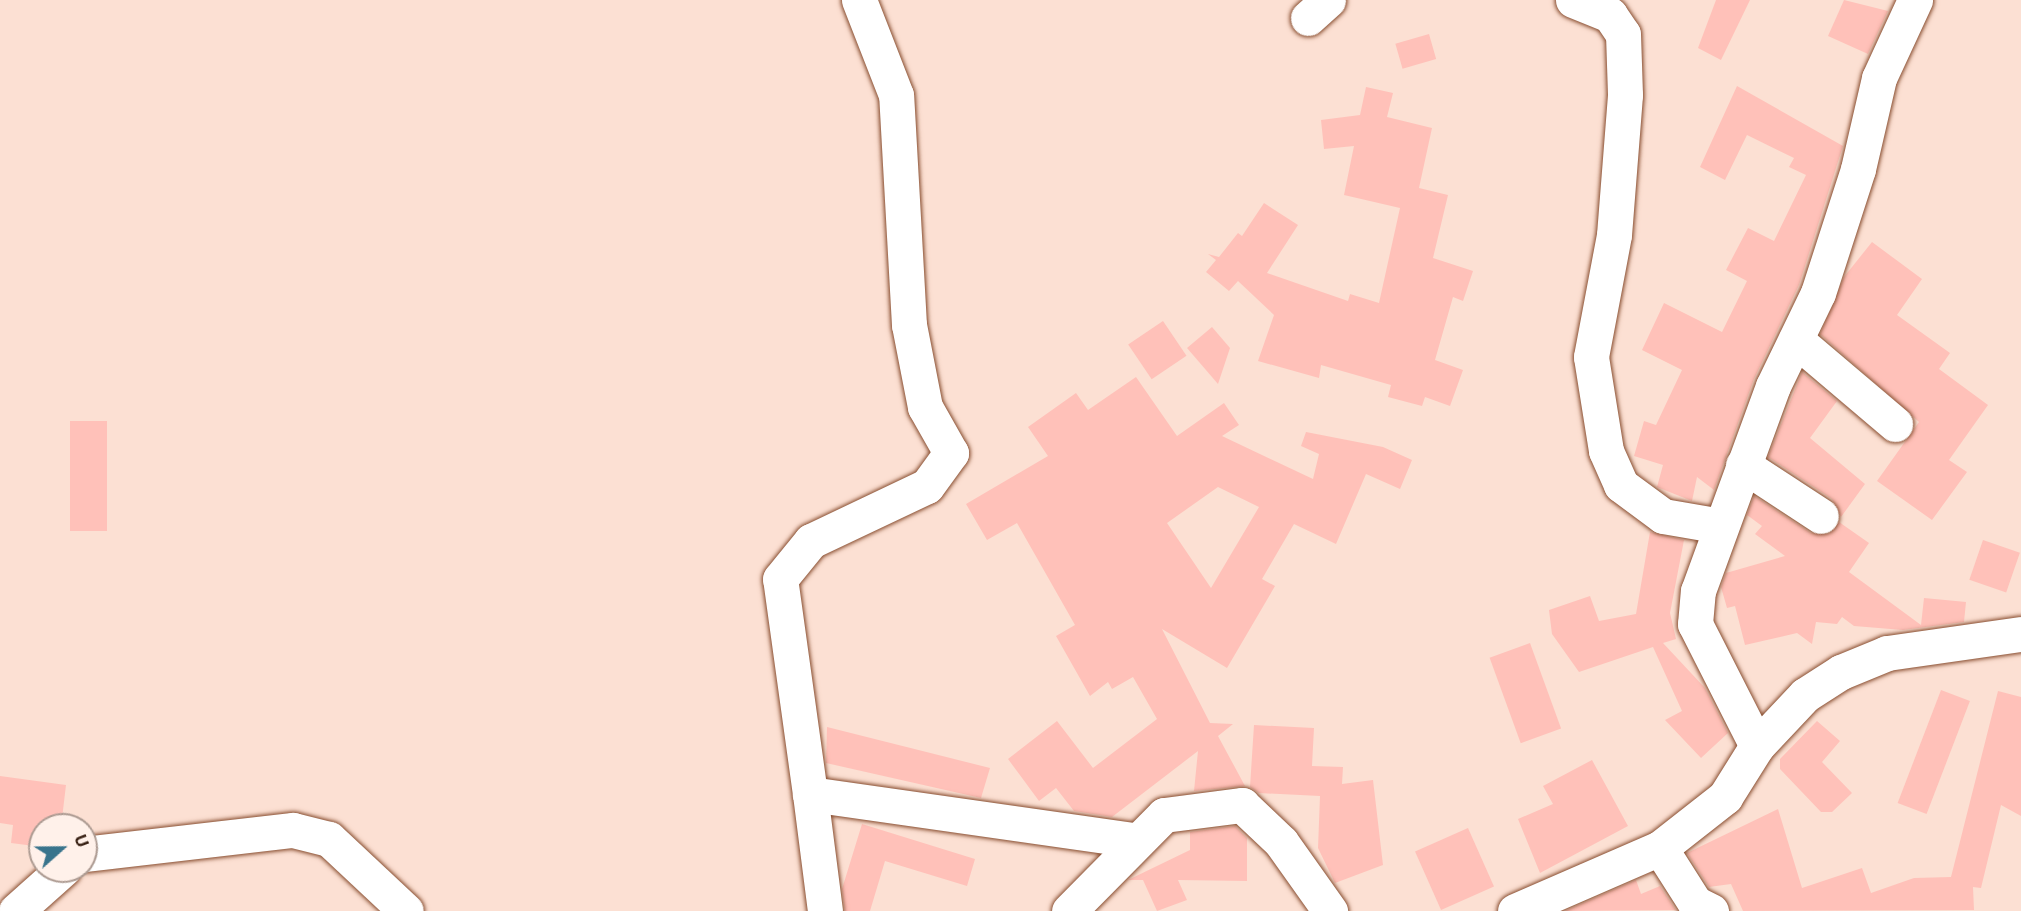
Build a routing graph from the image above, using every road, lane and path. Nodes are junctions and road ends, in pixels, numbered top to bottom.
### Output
1 (859, 0) edge
2 (1573, 0) edge
3 (1915, 0) edge
4 (1796, 340) junction
5 (1895, 424) dead end
6 (1743, 465) junction
7 (1821, 516) dead end
8 (1721, 526) junction
9 (2021, 634) edge
10 (1757, 746) junction
11 (810, 794) junction
12 (1132, 840) junction
13 (1660, 848) junction
14 (98, 852) edge
15 (47, 883) edge
16 (16, 911) edge
17 (406, 911) edge
18 (825, 911) edge
19 (1069, 911) edge
20 (1330, 911) edge
21 (1515, 911) edge
22 (1711, 911) edge

1 - 11 street
2 - 8 street
3 - 4 street
4 - 5 street
4 - 6 street
6 - 7 street
6 - 8 street
8 - 10 street
9 - 10 street
10 - 13 street
11 - 12 street
11 - 18 street
12 - 19 street
12 - 20 street
13 - 21 street
13 - 22 street
14 - 17 street
15 - 16 street

